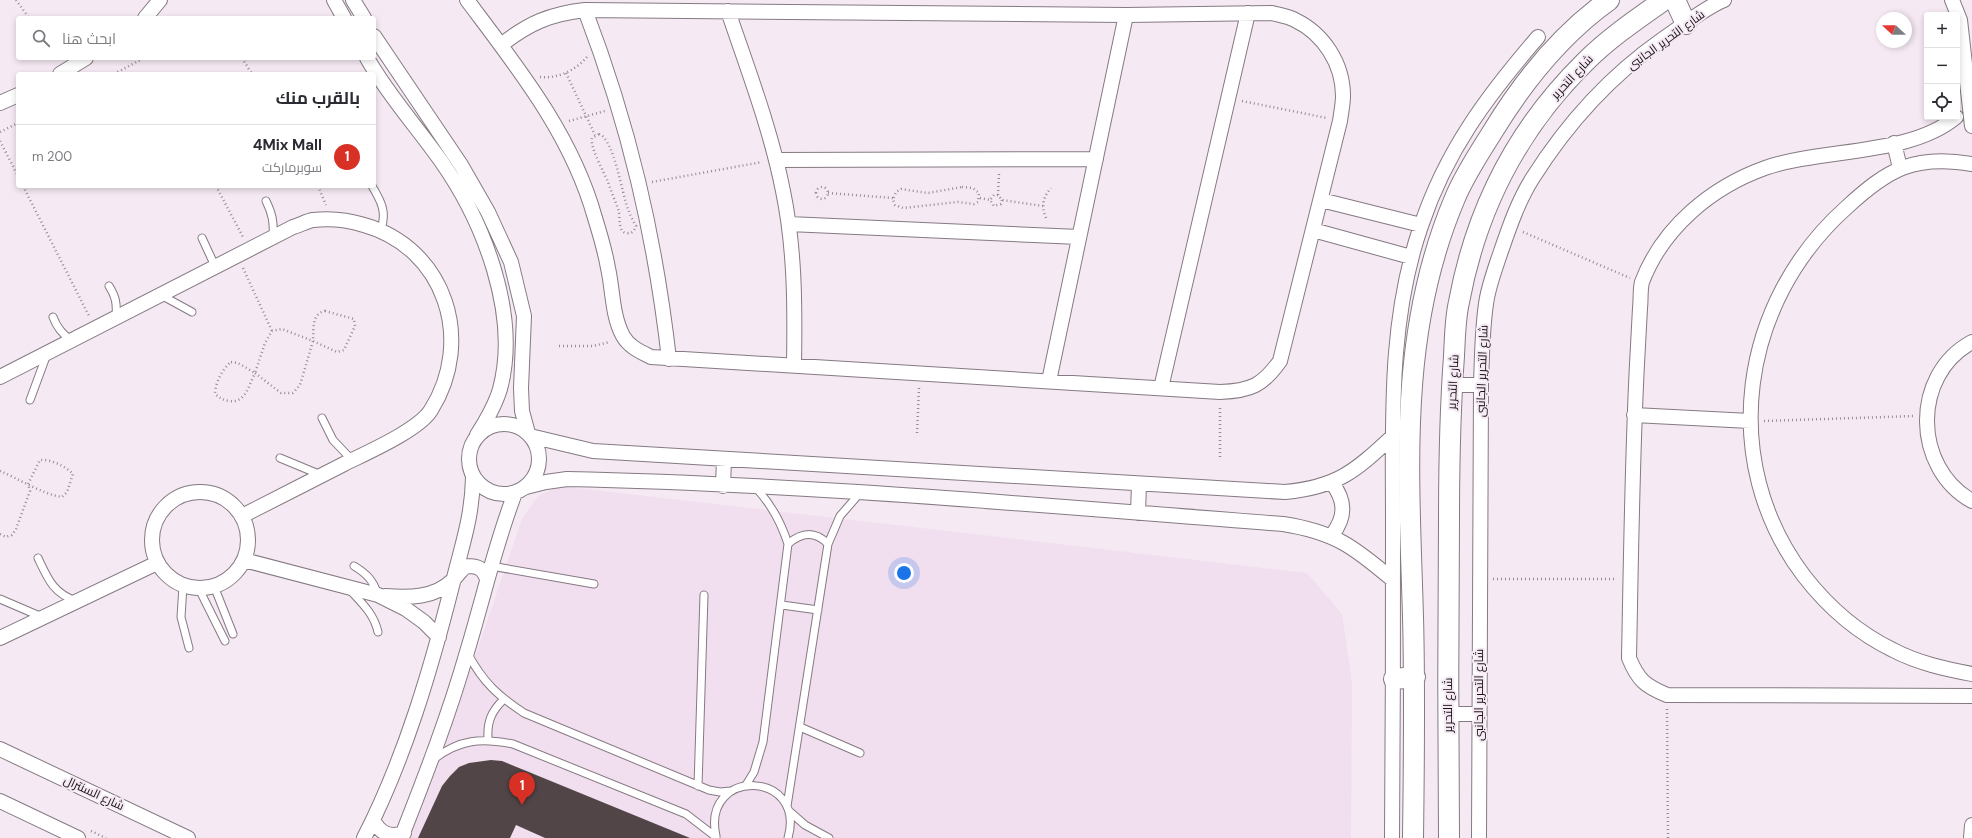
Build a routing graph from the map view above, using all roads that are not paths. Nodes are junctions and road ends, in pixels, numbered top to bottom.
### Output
1 (160, 0) edge
2 (334, 0) edge
3 (353, 0) edge
4 (467, 0) edge
5 (1609, 0) edge
6 (1664, 0) edge
7 (1675, 0) edge
8 (1724, 0) edge
9 (1952, 0) edge
10 (585, 10) junction
11 (728, 11) junction
12 (1248, 13) junction
13 (1126, 15) junction
14 (147, 16) edge
15 (343, 16) edge
16 (363, 16) edge
17 (1686, 24) junction
18 (1538, 37) dead end
19 (376, 39) edge
20 (501, 45) junction
21 (83, 60) edge
22 (368, 60) edge
23 (63, 72) edge
24 (16, 96) edge
25 (0, 103) edge
26 (1970, 106) junction
27 (1960, 114) edge
28 (1953, 120) edge
29 (1498, 122) junction
30 (1972, 126) edge
31 (1522, 139) junction
32 (1894, 143) junction
33 (1096, 159) junction
34 (776, 160) junction
35 (1972, 164) edge
36 (1900, 168) junction
37 (373, 188) edge
38 (1321, 200) junction
39 (266, 201) dead end
40 (789, 224) junction
41 (1421, 225) junction
42 (381, 230) junction
43 (1313, 230) junction
44 (272, 236) junction
45 (1079, 237) junction
46 (202, 238) dead end
47 (1411, 257) junction
48 (215, 266) junction
49 (109, 286) dead end
50 (159, 294) junction
51 (192, 312) dead end
52 (53, 317) dead end
53 (116, 317) junction
54 (71, 340) junction
55 (1970, 341) edge
56 (48, 352) junction
57 (669, 359) junction
58 (1404, 363) junction
59 (794, 366) junction
60 (0, 377) edge
61 (1049, 381) junction
62 (1452, 385) junction
63 (1481, 385) junction
64 (1161, 388) junction
65 (30, 400) dead end
66 (1634, 415) junction
67 (322, 418) dead end
68 (1750, 421) junction
69 (529, 434) junction
70 (477, 435) junction
71 (1393, 436) junction
72 (280, 458) dead end
73 (724, 459) junction
74 (352, 460) junction
75 (322, 475) junction
76 (473, 478) junction
77 (1332, 483) junction
78 (1140, 484) junction
79 (723, 486) junction
80 (756, 488) junction
81 (520, 490) junction
82 (860, 493) junction
83 (1972, 501) edge
84 (1138, 513) junction
85 (242, 516) junction
86 (1332, 535) junction
87 (788, 544) junction
88 (828, 544) junction
89 (38, 558) dead end
90 (244, 560) junction
91 (157, 564) junction
92 (354, 566) dead end
93 (489, 572) junction
94 (453, 580) junction
95 (1393, 580) junction
96 (594, 584) dead end
97 (183, 586) junction
98 (214, 586) junction
99 (346, 586) junction
100 (199, 589) junction
101 (378, 595) junction
102 (704, 595) dead end
103 (0, 600) edge
104 (77, 601) junction
105 (782, 604) junction
106 (818, 610) junction
107 (42, 617) junction
108 (378, 632) dead end
109 (233, 634) dead end
110 (439, 637) junction
111 (0, 638) edge
112 (225, 641) dead end
113 (190, 648) dead end
114 (467, 653) junction
115 (1972, 674) edge
116 (1415, 677) junction
117 (1394, 679) junction
118 (1972, 696) edge
119 (504, 700) junction
120 (1447, 714) junction
121 (1479, 714) junction
122 (800, 727) junction
123 (488, 739) junction
124 (0, 748) edge
125 (860, 753) dead end
126 (431, 762) junction
127 (746, 785) junction
128 (698, 786) junction
129 (731, 791) junction
130 (0, 801) edge
131 (788, 808) junction
132 (373, 820) junction
133 (1972, 825) edge
134 (162, 832) edge
135 (402, 835) edge
136 (716, 837) edge
137 (78, 838) edge
138 (188, 838) edge
139 (364, 838) edge
140 (788, 838) edge
141 (829, 838) edge
142 (1392, 838) edge
143 (1413, 838) edge
144 (1449, 838) edge
145 (1479, 838) edge
146 (1971, 838) edge

1 - 14 street
2 - 15 street
3 - 16 street
4 - 20 street
5 - 29 street
6 - 31 street, شارع التحرير
7 - 17 street
8 - 17 street, شارع التحرير الجانبى
9 - 26 street
10 - 11 street
10 - 20 street
10 - 57 street
11 - 13 street
11 - 34 street
12 - 13 street
12 - 38 street
12 - 64 street
13 - 33 street
17 - 63 street, شارع التحرير الجانبى
18 - 41 street
19 - 69 street
20 - 57 street
21 - 23 street
22 - 70 street
24 - 25 street
26 - 27 street
26 - 30 street
28 - 32 street
29 - 31 street
29 - 58 street
31 - 62 street, شارع التحرير
32 - 36 street
32 - 66 street
33 - 34 street
33 - 45 street
34 - 40 street
35 - 36 street
36 - 68 street
37 - 42 lane
38 - 41 street
38 - 43 street
39 - 44 lane
40 - 45 street
40 - 59 street
41 - 47 street
42 - 44 street
42 - 74 street
43 - 47 street
43 - 64 street
44 - 48 street
45 - 61 street
46 - 48 lane
47 - 58 street
48 - 50 street
49 - 53 lane
50 - 51 lane
50 - 53 street
52 - 54 lane
53 - 54 street
54 - 56 street
55 - 83 street
56 - 60 street
56 - 65 lane
57 - 59 street
58 - 71 street
58 - 116 street
59 - 61 street
61 - 64 street
62 - 63 street
62 - 120 street, شارع التحرير
63 - 121 street, شارع التحرير الجانبى
66 - 68 street
66 - 118 street
67 - 74 lane
68 - 115 street
69 - 70 street
69 - 73 street
69 - 81 street
70 - 76 street
71 - 77 street
71 - 95 street
72 - 75 lane
73 - 78 street
73 - 79 street
74 - 75 street
75 - 85 street
76 - 81 street
76 - 94 street
77 - 78 street
77 - 86 street
78 - 84 street
79 - 80 street
79 - 81 street
80 - 82 street
80 - 87 lane
81 - 93 street
82 - 84 street
82 - 88 lane
84 - 86 street
85 - 90 street
85 - 91 street
86 - 95 street
87 - 88 lane
87 - 105 lane
88 - 106 lane
89 - 104 lane
90 - 98 street
90 - 99 street
91 - 97 street
91 - 104 street
92 - 101 lane
93 - 94 street
93 - 96 lane
93 - 114 street
94 - 101 street
94 - 110 street
95 - 117 street
97 - 100 street
97 - 113 lane
98 - 100 street
98 - 109 lane
99 - 101 street
99 - 108 lane
100 - 112 lane
101 - 110 street
102 - 128 lane
103 - 107 lane
104 - 107 street
105 - 106 lane
105 - 127 lane
106 - 122 lane
107 - 111 street
110 - 132 street
114 - 119 lane
114 - 126 street
116 - 117 street
116 - 143 street
117 - 142 street
119 - 123 lane
119 - 128 lane
120 - 121 street
120 - 144 street, شارع التحرير
121 - 145 street, شارع التحرير الجانبى
122 - 125 lane
122 - 131 lane
123 - 126 lane
123 - 136 lane
124 - 134 street, شارع السنترال
126 - 135 street
127 - 129 lane
127 - 131 lane
128 - 129 lane
129 - 136 lane
130 - 137 street
131 - 140 lane
131 - 141 lane
132 - 135 street
132 - 139 street
133 - 146 street
134 - 138 street, شارع السنترال

